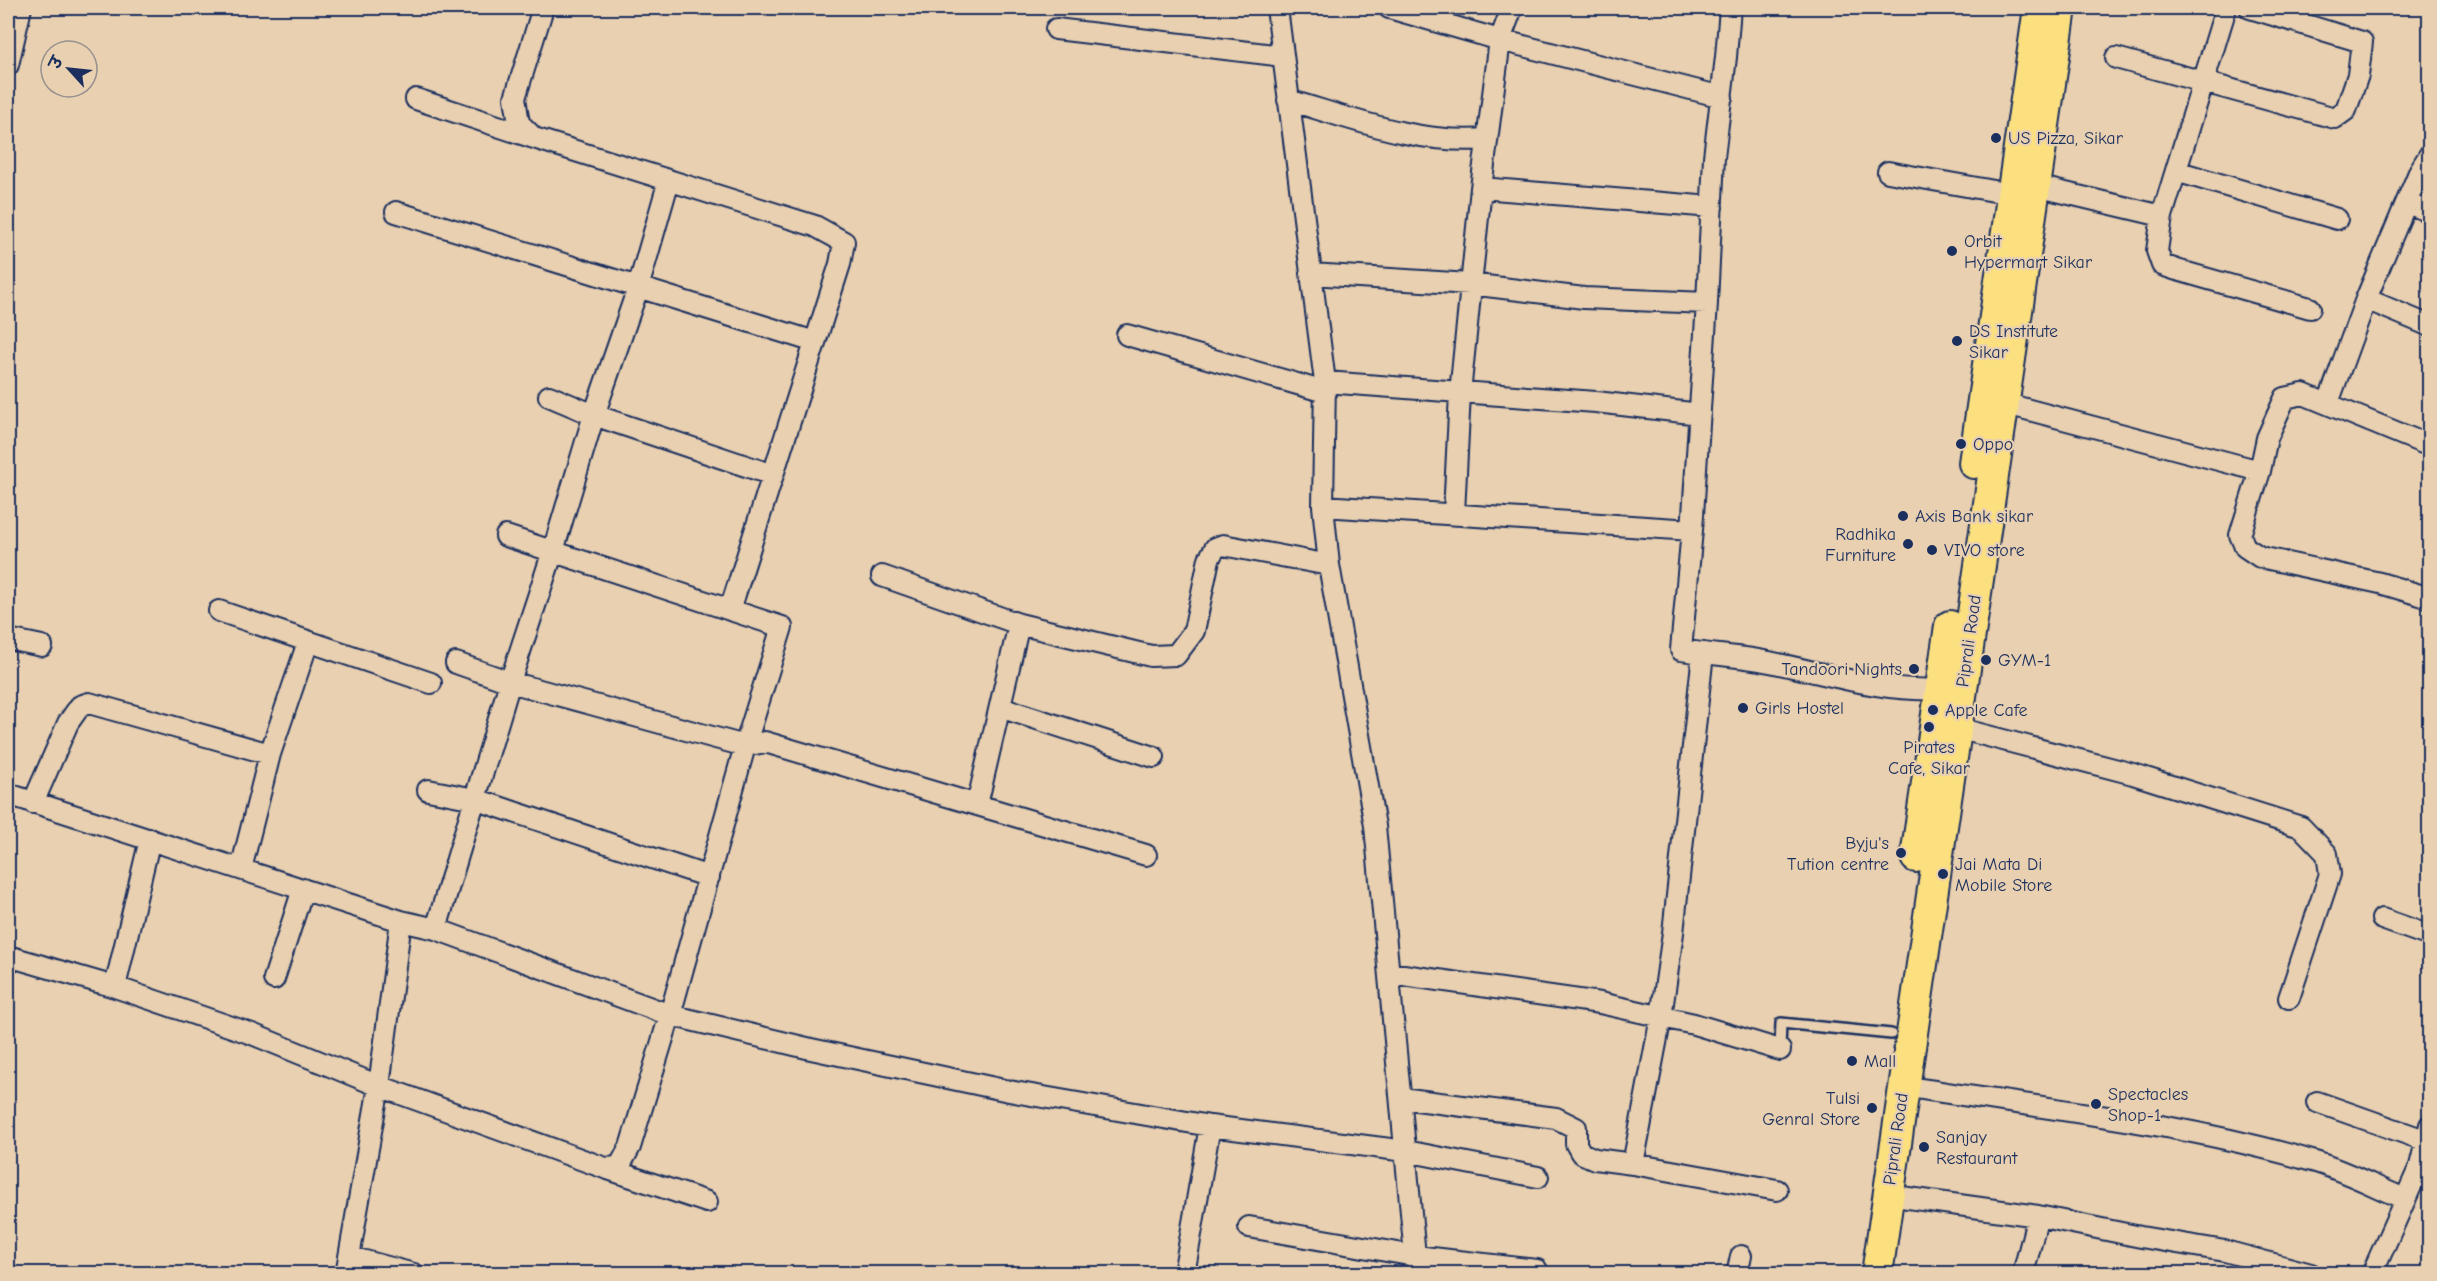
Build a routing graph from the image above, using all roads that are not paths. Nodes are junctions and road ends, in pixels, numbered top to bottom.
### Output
1 (21, 8) edge
2 (543, 8) edge
3 (1277, 8) edge
4 (1389, 8) edge
5 (1512, 8) edge
6 (1730, 8) edge
7 (2039, 8) edge
8 (2061, 8) edge
9 (2226, 8) edge
10 (2250, 8) edge
11 (1056, 29) dead end
12 (1500, 40) junction
13 (1283, 56) junction
14 (2116, 58) dead end
15 (8, 65) edge
16 (2204, 83) junction
17 (1722, 97) junction
18 (416, 99) dead end
19 (1288, 100) junction
20 (534, 138) junction
21 (1487, 139) junction
22 (2430, 154) edge
23 (2176, 171) junction
24 (1888, 172) dead end
25 (669, 180) junction
26 (1480, 188) junction
27 (2023, 190) junction
28 (2407, 202) junction
29 (1712, 207) junction
30 (396, 212) dead end
31 (2430, 212) edge
32 (2162, 216) junction
33 (2337, 219) dead end
34 (1311, 274) junction
35 (1470, 284) junction
36 (638, 288) junction
37 (2366, 299) junction
38 (1707, 303) junction
39 (2310, 308) dead end
40 (2430, 326) edge
41 (1127, 335) dead end
42 (815, 342) junction
43 (1325, 387) junction
44 (1460, 393) junction
45 (549, 396) dead end
46 (2003, 403) junction
47 (2328, 403) junction
48 (1700, 414) junction
49 (594, 415) junction
50 (2430, 446) edge
51 (2260, 471) junction
52 (773, 475) junction
53 (1323, 506) junction
54 (1454, 513) junction
55 (1692, 530) junction
56 (506, 536) dead end
57 (553, 551) junction
58 (1329, 565) junction
59 (882, 576) dead end
60 (2430, 598) edge
61 (730, 610) junction
62 (219, 611) dead end
63 (1019, 624) junction
64 (8, 639) edge
65 (308, 642) junction
66 (42, 646) dead end
67 (1702, 653) junction
68 (456, 663) dead end
69 (510, 682) junction
70 (431, 683) dead end
71 (1941, 688) junction
72 (1000, 706) junction
73 (1957, 728) junction
74 (745, 746) junction
75 (270, 754) junction
76 (1154, 757) dead end
77 (428, 790) dead end
78 (8, 794) edge
79 (475, 799) junction
80 (33, 803) junction
81 (977, 805) junction
82 (150, 839) junction
83 (1146, 855) dead end
84 (241, 869) junction
85 (709, 878) junction
86 (303, 889) junction
87 (2382, 919) dead end
88 (401, 921) junction
89 (436, 929) junction
90 (2430, 936) edge
91 (8, 956) edge
92 (1389, 973) junction
93 (274, 979) dead end
94 (115, 987) junction
95 (2289, 998) dead end
96 (670, 1015) junction
97 (1661, 1017) junction
98 (1892, 1034) junction
99 (1780, 1050) joint
100 (379, 1086) junction
101 (1904, 1086) junction
102 (1401, 1098) junction
103 (2317, 1102) dead end
104 (1210, 1126) junction
105 (2428, 1136) edge
106 (1406, 1151) junction
107 (1633, 1164) junction
108 (605, 1168) junction
109 (1538, 1177) dead end
110 (1777, 1190) dead end
111 (1887, 1195) junction
112 (2405, 1199) junction
113 (707, 1202) dead end
114 (2038, 1216) junction
115 (1249, 1227) dead end
116 (348, 1265) edge
117 (1417, 1265) edge
118 (1537, 1270) dead end
119 (414, 1274) edge
120 (1184, 1274) edge
121 (1859, 1274) edge
122 (1877, 1274) edge
123 (2023, 1274) edge
124 (2311, 1274) edge
125 (2372, 1274) edge

1 - 15 street
2 - 20 street
3 - 13 street
4 - 12 street
5 - 12 street
6 - 17 street
7 - 27 main road
8 - 27 main road, Piprali Road
9 - 16 street
10 - 16 street
11 - 13 street
12 - 17 street
12 - 21 street
13 - 19 street
14 - 16 street
16 - 23 street
17 - 29 street
18 - 20 street
19 - 21 street
19 - 34 street
20 - 25 street
21 - 26 street
22 - 28 street
23 - 32 street
23 - 33 street
24 - 27 street
25 - 36 street
25 - 42 street
26 - 29 street
26 - 35 street
27 - 32 street
27 - 46 main road, Piprali Road
27 - 71 main road
28 - 31 street
28 - 37 street
29 - 38 street
30 - 36 street
32 - 39 street
34 - 35 street
34 - 43 street
35 - 38 street
35 - 44 street
36 - 42 street
36 - 49 street
37 - 40 street
37 - 47 street
38 - 48 street
41 - 43 street
42 - 52 street
43 - 44 street
43 - 53 street
44 - 48 street
44 - 54 street
45 - 49 street
46 - 51 street
46 - 73 main road, Piprali Road
47 - 50 street
47 - 51 street
48 - 55 street
49 - 52 street
49 - 57 street
51 - 60 street
52 - 61 street
53 - 54 street
53 - 58 street
54 - 55 street
55 - 67 street
56 - 57 street
57 - 61 street
57 - 69 street
58 - 63 street
58 - 92 street
59 - 63 street
61 - 74 street
62 - 65 street
63 - 72 street
64 - 66 street
65 - 70 street
65 - 75 street
67 - 71 street
67 - 97 street
68 - 69 street
69 - 74 street
69 - 79 street
71 - 98 main road
72 - 76 street
72 - 81 street
73 - 95 street
73 - 101 main road, Piprali Road
74 - 81 street
74 - 85 street
75 - 80 street
75 - 84 street
77 - 79 street
78 - 80 street
79 - 85 street
79 - 89 street
80 - 82 street
81 - 83 street
82 - 84 street
82 - 94 street
84 - 86 street
85 - 96 street
86 - 88 street
86 - 93 street
87 - 90 street
88 - 89 street
88 - 100 street
89 - 96 street
91 - 94 street
92 - 97 street
92 - 102 street
94 - 100 street
96 - 104 street
96 - 108 street
97 - 99 street
97 - 107 street
98 - 99 lane
98 - 121 main road
100 - 108 street
100 - 116 street
101 - 111 main road, Piprali Road
101 - 112 street
102 - 106 street
102 - 107 street
103 - 105 street
104 - 106 street
104 - 120 street
105 - 112 street
106 - 109 street
106 - 117 street
107 - 110 street
108 - 113 street
111 - 114 street
111 - 122 main road, Piprali Road
112 - 125 street
114 - 123 street
114 - 124 street
115 - 117 street
116 - 119 street
117 - 118 street

